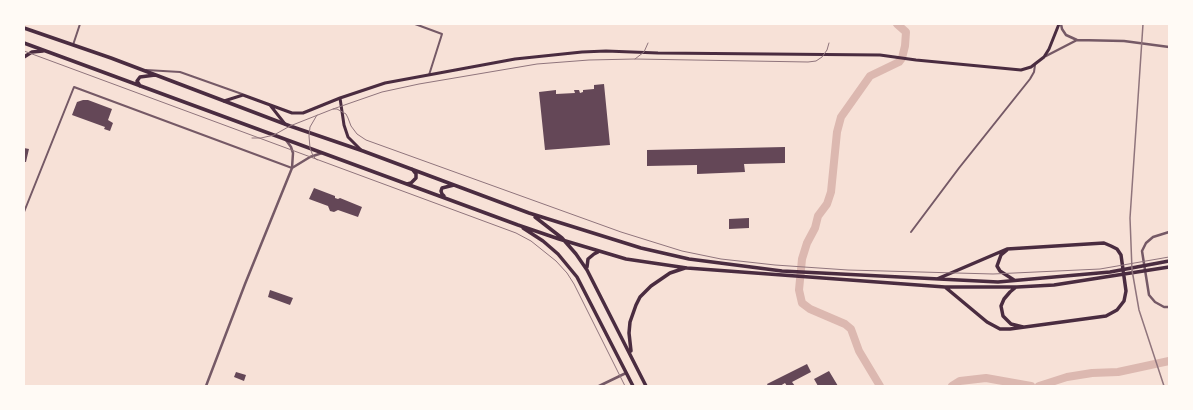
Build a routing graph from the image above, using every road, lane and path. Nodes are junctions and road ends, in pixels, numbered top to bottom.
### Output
1 (80, 24) edge
2 (415, 24) edge
3 (1060, 24) edge
4 (24, 28) edge
5 (1077, 40) junction
6 (24, 43) edge
7 (73, 45) junction
8 (1169, 47) edge
9 (46, 51) junction
10 (24, 57) edge
11 (1044, 57) junction
12 (1035, 64) junction
13 (144, 70) junction
14 (156, 75) junction
15 (429, 75) junction
16 (140, 86) junction
17 (243, 95) junction
18 (340, 98) junction
19 (224, 101) junction
20 (269, 104) junction
21 (286, 124) junction
22 (284, 138) junction
23 (363, 151) junction
24 (323, 153) junction
25 (292, 168) junction
26 (412, 169) junction
27 (406, 184) junction
28 (455, 185) junction
29 (448, 199) junction
30 (24, 212) edge
31 (529, 213) junction
32 (518, 225) junction
33 (911, 232) dead end
34 (1169, 232) edge
35 (565, 241) junction
36 (1007, 249) junction
37 (599, 252) junction
38 (1169, 261) edge
39 (1169, 267) edge
40 (687, 268) junction
41 (587, 270) junction
42 (935, 279) junction
43 (1015, 280) junction
44 (945, 287) junction
45 (1017, 287) junction
46 (1169, 307) edge
47 (1024, 327) junction
48 (631, 354) junction
49 (626, 373) junction
50 (206, 386) edge
51 (599, 386) edge
52 (632, 386) edge
53 (646, 386) edge

1 - 7 street
2 - 15 street
3 - 5 street
3 - 11 main road
4 - 7 main road
5 - 8 street
5 - 11 street
6 - 9 main road
7 - 13 main road
9 - 10 main road
9 - 16 main road
11 - 12 main road
12 - 15 main road
12 - 33 street
13 - 14 main road
13 - 17 street
14 - 16 main road
14 - 19 main road
15 - 18 main road
16 - 22 main road
17 - 19 main road
17 - 20 main road
18 - 20 main road
18 - 23 main road
19 - 21 main road
20 - 21 main road
21 - 23 main road
22 - 24 main road
22 - 25 street
23 - 26 main road
24 - 25 street
24 - 27 main road
25 - 30 street
25 - 50 street
26 - 27 main road
26 - 28 main road
27 - 29 main road
28 - 29 main road
28 - 31 main road
29 - 32 main road
31 - 35 main road
31 - 42 main road
32 - 35 main road
32 - 49 main road
34 - 46 street
35 - 37 main road
35 - 41 main road
36 - 42 main road
36 - 43 main road
36 - 47 main road
37 - 40 main road
37 - 41 main road
38 - 43 main road
39 - 45 main road
40 - 44 main road
40 - 48 main road
41 - 48 main road
42 - 43 main road
44 - 45 main road
44 - 47 main road
45 - 47 main road
48 - 53 main road
49 - 51 street
49 - 52 main road

